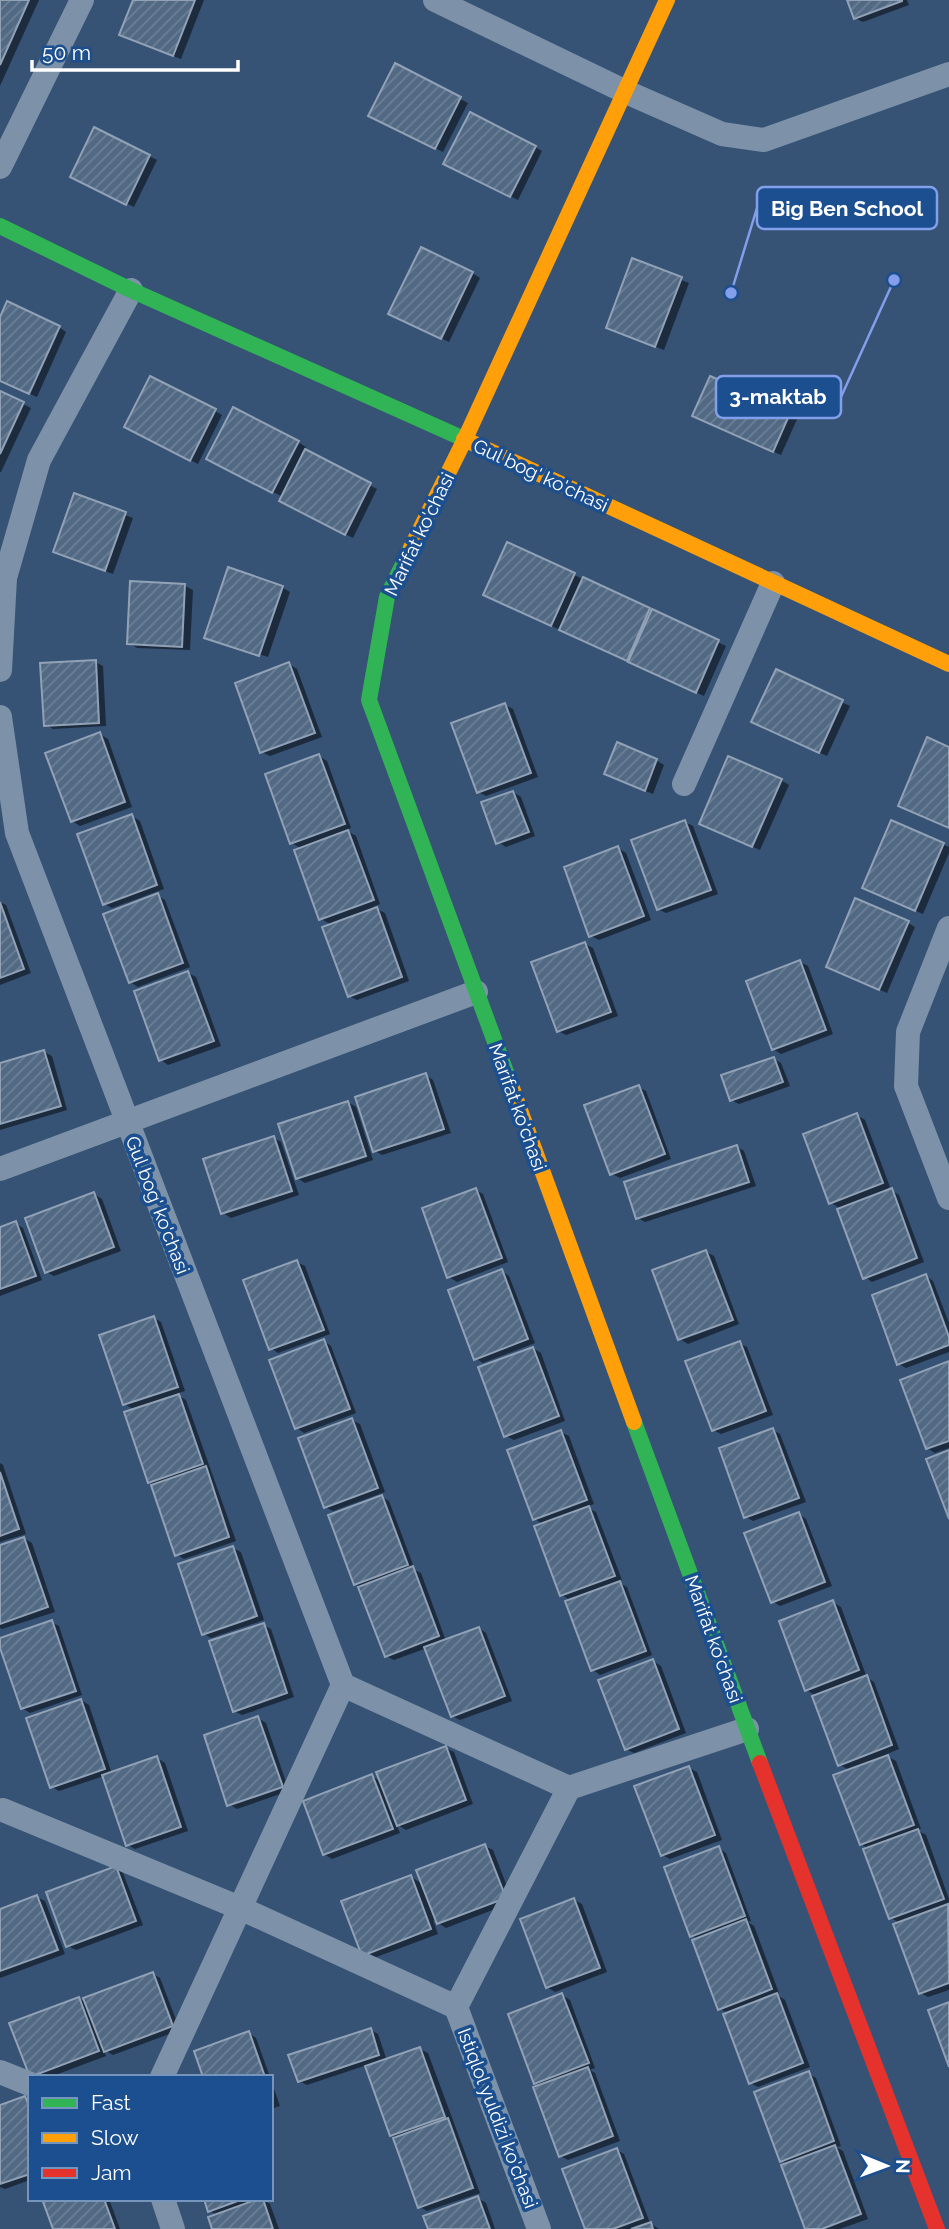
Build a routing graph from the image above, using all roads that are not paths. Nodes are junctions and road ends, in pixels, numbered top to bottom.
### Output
1 (82, 0) edge
2 (435, 0) edge
3 (667, 0) edge
4 (949, 74) edge
5 (624, 91) junction
6 (0, 167) edge
7 (0, 226) edge
8 (131, 290) junction
9 (465, 439) junction
10 (773, 583) junction
11 (949, 664) edge
12 (0, 670) edge
13 (0, 717) edge
14 (684, 784) dead end
15 (949, 928) edge
16 (476, 992) junction
17 (126, 1122) junction
18 (0, 1169) edge
19 (949, 1198) edge
20 (343, 1685) junction
21 (747, 1729) junction
22 (569, 1788) junction
23 (1, 1809) edge
24 (240, 1908) junction
25 (456, 2007) junction
26 (0, 2072) edge
27 (163, 2075) edge
28 (28, 2083) edge
29 (164, 2201) edge
30 (173, 2229) edge
31 (539, 2229) edge
32 (937, 2229) edge

1 - 6 street
2 - 5 street
3 - 5 street, Marifat ko'chasi
4 - 5 street
5 - 9 street, Marifat ko'chasi
7 - 8 street, Gul bog' ko'chasi
8 - 9 street, Gul bog' ko'chasi
8 - 12 street
9 - 10 street, Gul bog' ko'chasi
9 - 16 street, Marifat ko'chasi
10 - 11 street, Gul bog' ko'chasi
10 - 14 street
13 - 17 street, Gul bog' ko'chasi
15 - 19 street
16 - 17 street
16 - 21 street, Marifat ko'chasi
17 - 18 street
17 - 20 street, Gul bog' ko'chasi
20 - 22 street
20 - 24 street
21 - 22 street
21 - 32 street, Marifat ko'chasi
22 - 25 street
23 - 24 street
24 - 25 street
24 - 27 street
25 - 31 street, Istiqlol yuldizi ko'chasi
26 - 28 street
29 - 30 street

